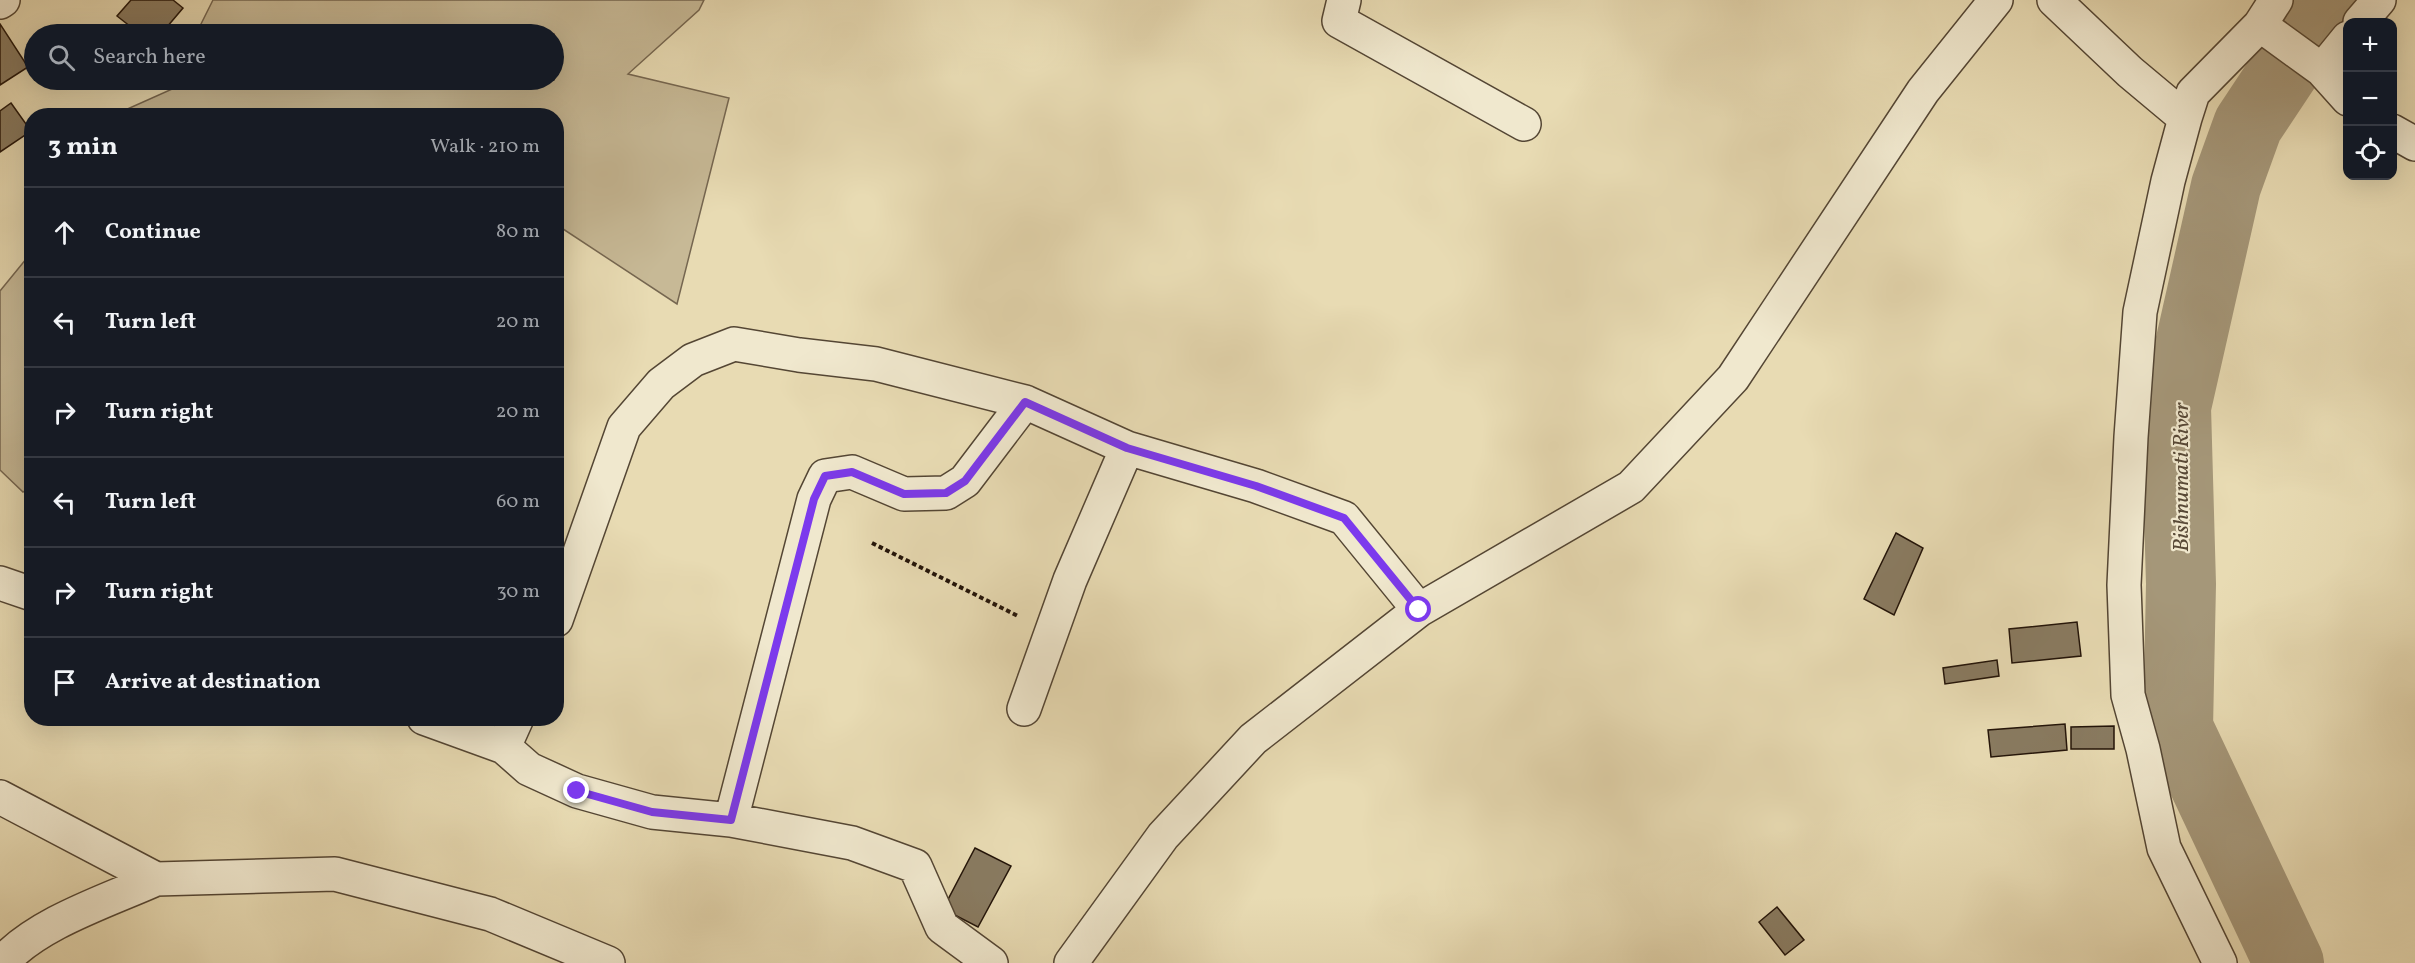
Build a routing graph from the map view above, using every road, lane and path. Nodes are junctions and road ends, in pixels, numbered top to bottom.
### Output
1 (1344, 0) edge
2 (1996, 0) edge
3 (2054, 0) edge
4 (2379, 0) edge
5 (2363, 18) edge
6 (2273, 22) edge
7 (2343, 44) edge
8 (2322, 70) junction
9 (2343, 93) edge
10 (2185, 118) junction
11 (1524, 124) dead end
12 (2397, 134) edge
13 (2415, 144) edge
14 (1025, 402) junction
15 (1127, 448) junction
16 (872, 543) dead end
17 (568, 544) edge
18 (564, 570) edge
19 (0, 583) edge
20 (24, 591) edge
21 (1419, 610) junction
22 (1051, 633) junction
23 (1024, 709) dead end
24 (470, 726) edge
25 (511, 733) edge
26 (0, 797) edge
27 (731, 820) junction
28 (156, 879) junction
29 (2, 963) edge
30 (608, 963) edge
31 (991, 963) edge
32 (1071, 963) edge
33 (2220, 963) edge

1 - 11 street
2 - 21 street
3 - 10 street
4 - 5 street
6 - 8 street
6 - 10 street
7 - 8 street
8 - 9 street
10 - 33 street
12 - 13 street
14 - 15 street
14 - 17 street
14 - 27 street
15 - 21 street
15 - 22 street
16 - 22 path
17 - 18 street
19 - 20 street
21 - 32 street
22 - 23 street
24 - 25 street
25 - 27 street
26 - 28 street
27 - 31 street
28 - 29 street
28 - 30 street

